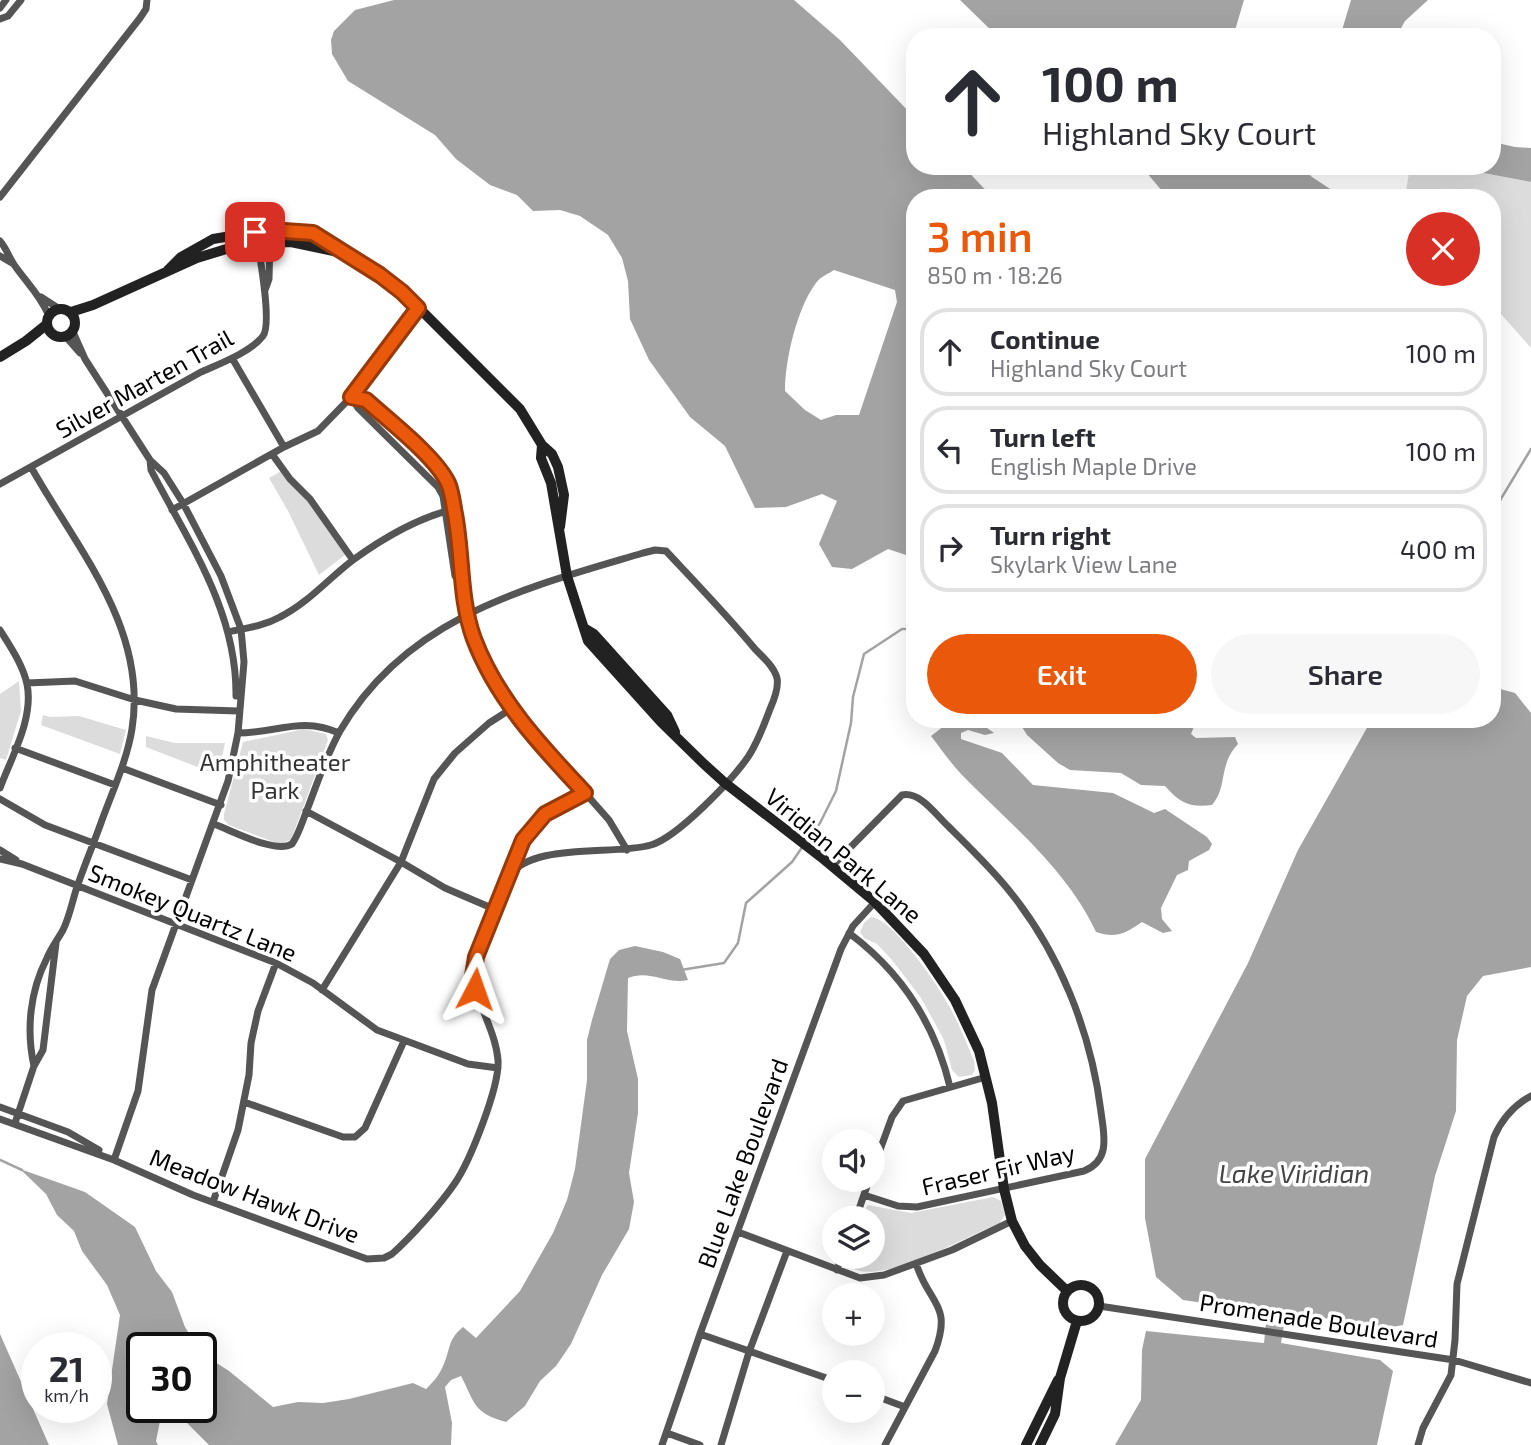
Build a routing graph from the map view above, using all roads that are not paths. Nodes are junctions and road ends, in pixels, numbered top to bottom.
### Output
1 (6, 0) edge
2 (21, 0) edge
3 (147, 0) edge
4 (0, 8) edge
5 (0, 19) edge
6 (0, 197) edge
7 (270, 236) junction
8 (256, 237) junction
9 (0, 241) edge
10 (0, 256) edge
11 (12, 262) junction
12 (265, 290) junction
13 (418, 308) junction
14 (73, 316) junction
15 (51, 320) junction
16 (69, 335) junction
17 (0, 357) edge
18 (232, 358) junction
19 (351, 397) junction
20 (122, 415) junction
21 (284, 447) junction
22 (272, 454) junction
23 (150, 460) junction
24 (31, 467) junction
25 (0, 484) edge
26 (183, 503) junction
27 (172, 510) junction
28 (450, 510) junction
29 (353, 560) junction
30 (567, 576) junction
31 (466, 614) junction
32 (241, 629) junction
33 (0, 630) edge
34 (228, 632) junction
35 (3, 643) edge
36 (27, 683) junction
37 (135, 700) junction
38 (511, 709) junction
39 (238, 711) junction
40 (237, 733) junction
41 (339, 733) junction
42 (15, 748) junction
43 (122, 768) junction
44 (725, 783) junction
45 (115, 785) junction
46 (0, 788) edge
47 (585, 793) junction
48 (0, 799) edge
49 (221, 805) junction
50 (306, 811) junction
51 (214, 824) junction
52 (94, 843) junction
53 (627, 849) junction
54 (0, 850) edge
55 (0, 859) edge
56 (401, 862) junction
57 (22, 864) junction
58 (832, 866) junction
59 (508, 877) junction
60 (192, 880) junction
61 (77, 886) junction
62 (875, 902) junction
63 (494, 909) junction
64 (176, 923) junction
65 (849, 933) junction
66 (57, 939) junction
67 (276, 963) junction
68 (322, 990) junction
69 (404, 1041) junction
70 (34, 1066) junction
71 (498, 1068) junction
72 (986, 1077) junction
73 (950, 1087) junction
74 (1531, 1096) edge
75 (244, 1102) junction
76 (0, 1107) edge
77 (19, 1113) junction
78 (0, 1119) edge
79 (15, 1123) junction
80 (885, 1136) edge
81 (114, 1160) junction
82 (1004, 1189) junction
83 (865, 1192) edge
84 (864, 1195) junction
85 (213, 1202) junction
86 (860, 1206) edge
87 (1012, 1221) junction
88 (738, 1232) junction
89 (787, 1251) junction
90 (916, 1263) junction
91 (837, 1270) joint
92 (1067, 1291) junction
93 (1099, 1306) junction
94 (1077, 1321) junction
95 (700, 1334) junction
96 (750, 1352) junction
97 (1454, 1360) junction
98 (822, 1377) edge
99 (1060, 1378) junction
100 (1531, 1383) edge
101 (885, 1400) edge
102 (905, 1407) junction
103 (667, 1433) junction
104 (662, 1445) edge
105 (700, 1445) edge
106 (721, 1445) edge
107 (885, 1445) edge
108 (1026, 1445) edge
109 (1040, 1445) edge
110 (1418, 1445) edge

1 - 4 street
2 - 5 street
3 - 6 street
7 - 8 street, Viridian Park Lane
7 - 12 street, Silver Marten Trail
7 - 13 street, Viridian Park Lane
8 - 12 street, Silver Marten Trail
8 - 14 street, Viridian Park Lane
9 - 11 street
10 - 11 street
11 - 15 street
12 - 18 street, Silver Marten Trail
13 - 19 street
13 - 30 street, Viridian Park Lane
14 - 15 street
14 - 16 street
15 - 16 street
15 - 17 street
16 - 20 street
18 - 20 street, Silver Marten Trail
18 - 21 street
19 - 21 street
19 - 28 street
19 - 28 street
20 - 23 street
20 - 24 street, Silver Marten Trail
21 - 22 street
22 - 26 street
22 - 29 street
23 - 26 street
23 - 27 street
24 - 25 street, Silver Marten Trail
24 - 37 street
26 - 27 street
26 - 32 street
27 - 34 street
28 - 29 street
28 - 31 street
29 - 32 street
30 - 31 street
30 - 44 street, Viridian Park Lane
30 - 44 street
31 - 38 street
31 - 41 street
32 - 34 street
32 - 39 street
33 - 35 street
34 - 39 street
35 - 36 street
36 - 37 street
36 - 42 street
37 - 39 street
37 - 43 street
38 - 47 street
38 - 56 street
39 - 40 street
40 - 41 street
40 - 49 street
41 - 50 street
42 - 45 street
42 - 46 street
43 - 45 street
43 - 49 street
44 - 53 street
44 - 58 street, Viridian Park Lane
45 - 52 street
47 - 53 street
47 - 59 street
48 - 52 street
49 - 51 street
50 - 51 street
50 - 56 street
51 - 60 street
52 - 60 street
52 - 61 street
53 - 59 street
54 - 57 street, Smokey Quartz Lane
55 - 57 street, Smokey Quartz Lane
56 - 63 street
56 - 68 street
57 - 61 street, Smokey Quartz Lane
58 - 62 street, Viridian Park Lane
58 - 82 street, Fraser Fir Way
59 - 63 street
60 - 64 street
61 - 64 street, Smokey Quartz Lane
61 - 66 street
62 - 65 street, Blue Lake Boulevard
62 - 72 street, Viridian Park Lane
63 - 71 street
64 - 67 street, Smokey Quartz Lane
64 - 81 street
65 - 73 street
65 - 88 street, Blue Lake Boulevard
66 - 70 street
66 - 70 street
67 - 68 street, Smokey Quartz Lane
67 - 75 street
68 - 69 street, Smokey Quartz Lane
69 - 71 street, Smokey Quartz Lane
69 - 75 street
70 - 77 street
71 - 85 street, Meadow Hawk Drive
72 - 73 street
72 - 82 street, Viridian Park Lane
73 - 80 street
74 - 97 street
75 - 85 street
76 - 77 street, Meadow Hawk Drive
77 - 79 street
77 - 81 street, Meadow Hawk Drive
78 - 79 street, Meadow Hawk Drive
79 - 81 street, Meadow Hawk Drive
81 - 85 street, Meadow Hawk Drive
82 - 84 street, Fraser Fir Way
82 - 87 street, Viridian Park Lane
83 - 84 street
84 - 86 street
87 - 90 street
87 - 92 street, Viridian Park Lane
88 - 89 street
88 - 95 street, Blue Lake Boulevard
89 - 91 street
89 - 96 street
90 - 91 street
90 - 102 street
92 - 93 street
92 - 94 street
93 - 94 street
93 - 97 street, Promenade Boulevard
94 - 99 street
95 - 96 street
95 - 103 street, Blue Lake Boulevard
96 - 98 street
96 - 106 street
97 - 100 street, Promenade Boulevard
97 - 110 street
99 - 108 street
99 - 109 street
101 - 102 street
102 - 107 street
103 - 104 street, Blue Lake Boulevard
103 - 105 street

